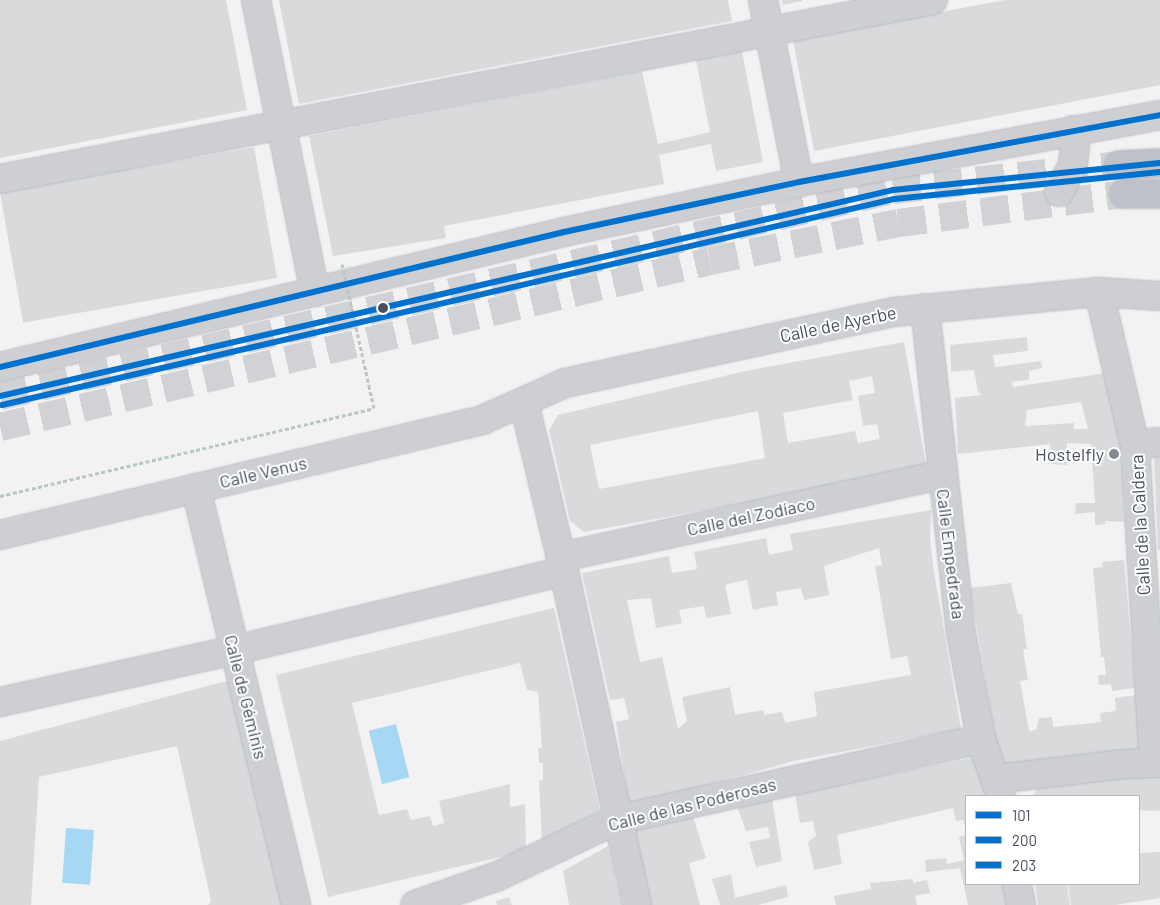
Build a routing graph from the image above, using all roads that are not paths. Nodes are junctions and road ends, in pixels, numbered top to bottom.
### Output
1 (256, 0) edge
2 (763, 0) edge
3 (933, 0) edge
4 (770, 31) junction
5 (1160, 114) edge
6 (282, 125) junction
7 (1072, 130) junction
8 (1160, 163) edge
9 (1119, 164) tunnel mouth
10 (0, 179) edge
11 (799, 182) junction
12 (1059, 192) dead end
13 (1124, 194) tunnel mouth
14 (1160, 194) edge
15 (316, 292) junction
16 (1099, 292) junction
17 (1160, 296) edge
18 (924, 308) junction
19 (0, 367) edge
20 (524, 402) junction
21 (1148, 444) edge
22 (941, 475) junction
23 (196, 488) junction
24 (0, 535) edge
25 (563, 564) junction
26 (235, 650) junction
27 (0, 702) edge
28 (982, 739) junction
29 (1157, 763) edge
30 (999, 788) edge
31 (616, 820) junction
32 (1017, 885) edge
33 (296, 905) edge
34 (415, 905) edge
35 (637, 905) edge
36 (1021, 905) edge

1 - 6 street
2 - 4 street
3 - 4 street
4 - 6 street
4 - 11 street
5 - 7 street
6 - 10 street
6 - 15 street
7 - 11 street
7 - 12 street
8 - 9 highway
11 - 15 street
13 - 14 highway
15 - 19 street
16 - 17 street, Calle de Ayerbe
16 - 18 street, Calle de Ayerbe
16 - 21 street, Calle de la Caldera
18 - 20 street, Calle de Ayerbe
18 - 22 street, Calle Empedrada
20 - 23 street, Calle Venus
20 - 25 street
21 - 29 street, Calle de la Caldera
22 - 25 street, Calle del Zodíaco
22 - 28 street, Calle Empedrada
23 - 24 street, Calle Venus
23 - 26 street, Calle de Géminis
25 - 26 street, Calle del Zodíaco
25 - 31 street
26 - 27 street, Calle del Zodíaco
26 - 33 street, Calle de Géminis
28 - 30 street, Calle Empedrada
28 - 31 street, Calle de las Poderosas
29 - 30 street
31 - 34 street, Calle de las Poderosas
31 - 35 street
32 - 36 street

